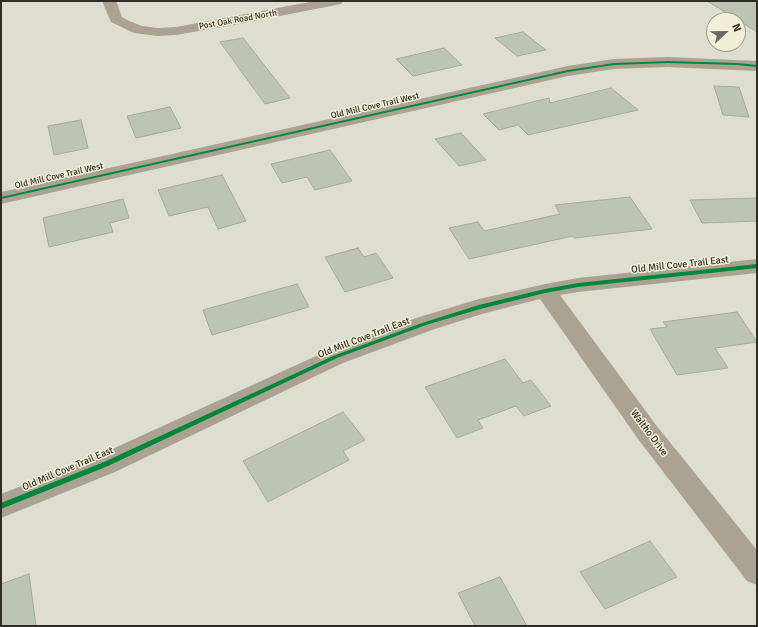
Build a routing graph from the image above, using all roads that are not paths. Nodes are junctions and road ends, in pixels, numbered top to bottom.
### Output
1 (109, 1) edge
2 (330, 2) edge
3 (757, 66) edge
4 (1, 198) edge
5 (757, 266) edge
6 (545, 291) junction
7 (1, 506) edge
8 (757, 572) edge

1 - 2 street, Post Oak Road North
3 - 4 street, Old Mill Cove Trail West
5 - 6 street, Old Mill Cove Trail East
6 - 7 street, Old Mill Cove Trail East
6 - 8 street, Waltho Drive

